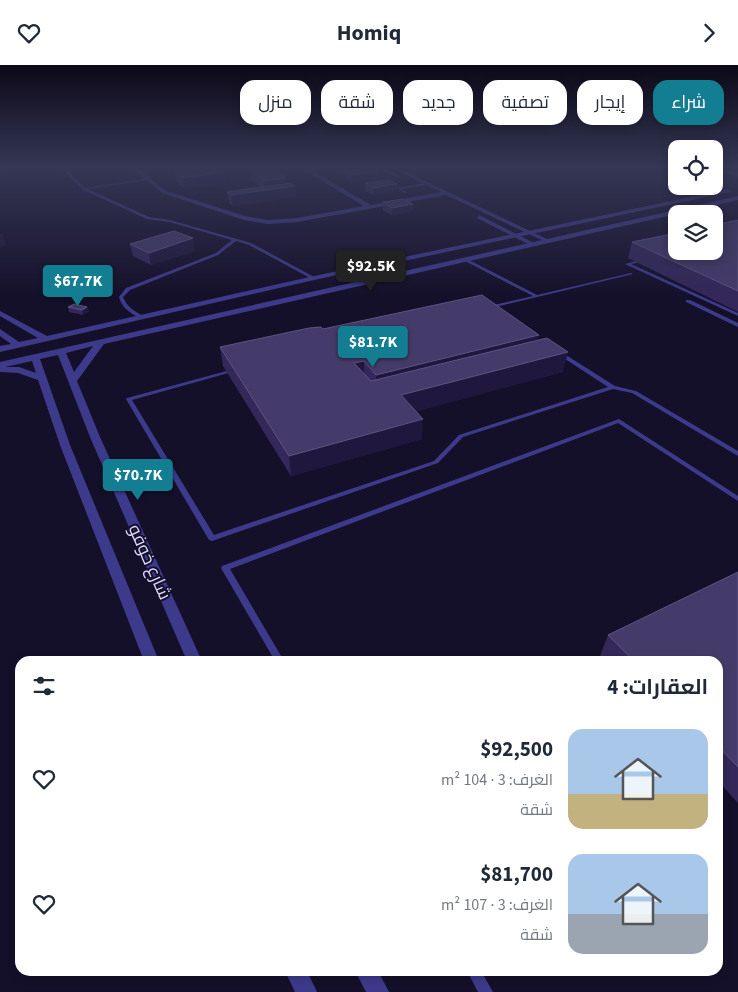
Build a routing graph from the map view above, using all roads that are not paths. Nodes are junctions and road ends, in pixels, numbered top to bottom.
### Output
1 (131, 210) edge
2 (221, 210) edge
3 (351, 210) edge
4 (483, 210) edge
5 (638, 210) edge
6 (684, 210) edge
7 (619, 214) junction
8 (476, 216) dead end
9 (636, 221) junction
10 (532, 233) junction
11 (516, 236) junction
12 (234, 241) junction
13 (548, 241) junction
14 (483, 243) junction
15 (532, 244) junction
16 (452, 250) junction
17 (505, 251) junction
18 (479, 257) junction
19 (652, 258) edge
20 (466, 260) junction
21 (631, 273) dead end
22 (314, 278) junction
23 (535, 295) junction
24 (688, 301) dead end
25 (489, 307) junction
26 (480, 310) edge
27 (0, 313) edge
28 (497, 313) edge
29 (738, 315) edge
30 (142, 317) junction
31 (738, 325) edge
32 (0, 332) edge
33 (46, 339) junction
34 (102, 341) junction
35 (18, 345) junction
36 (0, 349) edge
37 (555, 350) edge
38 (61, 351) junction
39 (35, 357) junction
40 (0, 365) edge
41 (245, 368) edge
42 (0, 369) edge
43 (42, 378) junction
44 (73, 380) junction
45 (613, 387) junction
46 (738, 454) edge
47 (738, 499) edge
48 (150, 656) edge
49 (194, 656) edge
50 (277, 656) edge
51 (298, 976) edge
52 (369, 976) edge
53 (476, 976) edge
54 (306, 992) edge
55 (378, 992) edge
56 (486, 992) edge

1 - 12 lane
2 - 3 street
4 - 10 street
5 - 7 street
6 - 9 street
7 - 9 street
7 - 10 street
8 - 11 street
9 - 13 street
10 - 11 street
10 - 13 street
11 - 14 street
11 - 15 street
12 - 22 lane
12 - 30 lane
13 - 15 street
14 - 16 street
14 - 17 street
15 - 17 street
16 - 18 street
16 - 22 street
17 - 18 street
18 - 20 street
19 - 29 lane
20 - 23 lane
20 - 34 street
21 - 23 lane
22 - 30 street
23 - 25 lane
24 - 31 lane
25 - 26 lane
25 - 28 lane
27 - 33 street
30 - 33 street
32 - 35 street
33 - 35 street
34 - 38 street
34 - 44 street
35 - 36 street
37 - 45 lane
38 - 39 street
38 - 44 street, شارع خوفو
39 - 40 street
39 - 43 street, شارع خوفو
41 - 45 lane
42 - 43 street
43 - 48 street, شارع خوفو
44 - 49 street, شارع خوفو
45 - 46 lane
47 - 50 lane
51 - 54 street
52 - 55 street
53 - 56 lane

